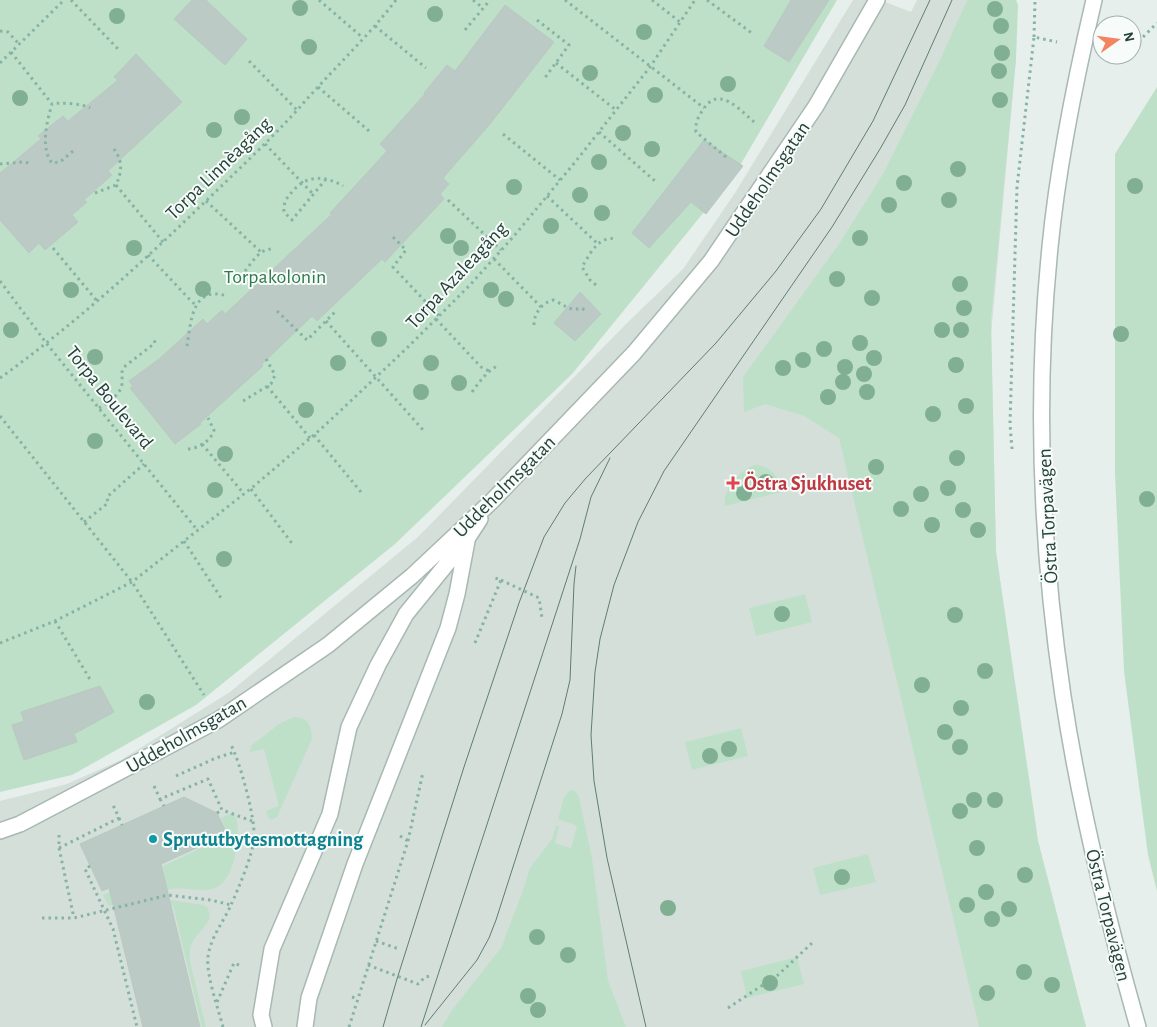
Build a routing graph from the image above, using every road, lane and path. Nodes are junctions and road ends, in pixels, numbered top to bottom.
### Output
1 (64, 0) edge
2 (71, 0) edge
3 (319, 0) edge
4 (396, 0) edge
5 (473, 0) edge
6 (490, 0) edge
7 (565, 0) edge
8 (652, 0) edge
9 (695, 0) edge
10 (707, 0) edge
11 (877, 0) edge
12 (1035, 0) edge
13 (1094, 0) edge
14 (657, 1) edge
15 (483, 8) junction
16 (537, 20) dead end
17 (680, 22) junction
18 (1157, 23) edge
19 (374, 26) junction
20 (464, 30) dead end
21 (0, 31) edge
22 (753, 34) dead end
23 (1034, 37) dead end
24 (363, 38) junction
25 (1142, 38) edge
26 (19, 44) junction
27 (118, 49) dead end
28 (11, 52) junction
29 (249, 61) dead end
30 (0, 62) edge
31 (556, 63) junction
32 (650, 67) junction
33 (426, 68) dead end
34 (544, 79) dead end
35 (318, 87) junction
36 (52, 104) junction
37 (90, 108) dead end
38 (704, 108) junction
39 (297, 110) junction
40 (616, 110) junction
41 (754, 122) dead end
42 (369, 131) dead end
43 (599, 132) junction
44 (503, 134) dead end
45 (265, 144) junction
46 (114, 149) dead end
47 (73, 151) dead end
48 (726, 157) dead end
49 (29, 163) dead end
50 (0, 164) edge
51 (326, 179) junction
52 (560, 180) junction
53 (655, 181) dead end
54 (302, 182) junction
55 (116, 185) junction
56 (343, 186) dead end
57 (95, 193) dead end
58 (314, 195) junction
59 (547, 196) junction
60 (448, 200) dead end
61 (206, 202) junction
62 (393, 237) dead end
63 (617, 239) dead end
64 (163, 242) junction
65 (598, 244) junction
66 (53, 248) dead end
67 (274, 249) dead end
68 (501, 250) junction
69 (261, 252) junction
70 (148, 255) junction
71 (494, 259) junction
72 (245, 271) dead end
73 (0, 281) edge
74 (596, 285) dead end
75 (227, 296) dead end
76 (97, 301) junction
77 (196, 305) junction
78 (541, 307) junction
79 (337, 310) dead end
80 (586, 310) dead end
81 (277, 311) dead end
82 (438, 317) junction
83 (326, 321) junction
84 (534, 325) dead end
85 (154, 339) dead end
86 (48, 344) junction
87 (187, 346) dead end
88 (266, 357) dead end
89 (499, 365) dead end
90 (489, 371) junction
91 (377, 376) junction
92 (0, 378) edge
93 (267, 386) junction
94 (472, 392) dead end
95 (243, 402) dead end
96 (99, 408) junction
97 (0, 416) edge
98 (208, 418) dead end
99 (424, 431) dead end
100 (312, 436) junction
101 (202, 444) junction
102 (188, 450) dead end
103 (144, 464) junction
104 (251, 489) junction
105 (361, 492) dead end
106 (244, 494) junction
107 (492, 501) junction
108 (84, 522) junction
109 (198, 531) junction
110 (467, 539) junction
111 (184, 541) junction
112 (294, 546) dead end
113 (495, 578) dead end
114 (501, 580) junction
115 (132, 582) junction
116 (224, 601) dead end
117 (542, 618) dead end
118 (55, 621) junction
119 (0, 643) edge
120 (472, 650) dead end
121 (91, 681) dead end
122 (206, 697) dead end
123 (218, 720) junction
124 (235, 752) junction
125 (425, 765) dead end
126 (172, 778) dead end
127 (146, 790) dead end
128 (160, 799) junction
129 (121, 800) dead end
130 (112, 804) junction
131 (164, 806) dead end
132 (104, 808) dead end
133 (222, 810) junction
134 (217, 813) dead end
135 (119, 818) junction
136 (253, 821) junction
137 (122, 825) dead end
138 (64, 830) dead end
139 (0, 831) edge
140 (400, 836) dead end
141 (408, 841) junction
142 (59, 848) junction
143 (90, 866) dead end
144 (231, 905) junction
145 (105, 910) junction
146 (42, 918) dead end
147 (74, 918) junction
148 (376, 940) junction
149 (812, 943) dead end
150 (399, 949) dead end
151 (368, 965) junction
152 (247, 968) dead end
153 (430, 976) dead end
154 (352, 997) dead end
155 (358, 999) junction
156 (217, 1002) junction
157 (728, 1008) dead end
158 (137, 1027) edge
159 (223, 1027) edge
160 (264, 1027) edge
161 (304, 1027) edge
162 (349, 1027) edge
163 (1138, 1027) edge

1 - 26 path
2 - 27 path
3 - 24 path
4 - 19 path, Torpa Linnèagång
5 - 15 path
6 - 15 path
7 - 32 path
8 - 14 path
9 - 17 path, Torpa Azaleagång
10 - 22 path
11 - 107 street, Uddeholmsgatan
12 - 23 path
13 - 163 street, Östra Torpavägen
14 - 17 path
15 - 20 path
16 - 31 path
17 - 32 path, Torpa Azaleagång
18 - 25 path
19 - 24 path, Torpa Linnèagång
19 - 33 path
21 - 26 path
24 - 35 path, Torpa Linnèagång
26 - 28 path
28 - 30 path
28 - 36 path
29 - 39 path
31 - 34 path
31 - 40 path
32 - 38 path
32 - 40 path, Torpa Azaleagång
35 - 39 path, Torpa Linnèagång
35 - 42 path
36 - 37 path
36 - 47 path
38 - 41 path
38 - 48 path
39 - 45 path, Torpa Linnèagång
40 - 43 path, Torpa Azaleagång
43 - 52 path, Torpa Azaleagång
43 - 53 path
44 - 52 path
45 - 54 path
45 - 61 path, Torpa Linnèagång
46 - 55 path
49 - 50 path
51 - 54 path
51 - 56 path
51 - 58 path
52 - 59 path, Torpa Azaleagång
54 - 58 path
54 - 58 path
55 - 57 path
55 - 64 path
59 - 65 path
59 - 68 path, Torpa Azaleagång
60 - 68 path
61 - 64 path, Torpa Linnèagång
61 - 69 path
62 - 82 path
63 - 65 path
64 - 70 path, Torpa Linnèagång
65 - 74 path
66 - 76 path
67 - 69 path
68 - 71 path, Torpa Azaleagång
69 - 72 path
70 - 76 path, Torpa Linnèagång
70 - 77 path
71 - 78 path
71 - 82 path, Torpa Azaleagång
73 - 86 path, Torpa Boulevard
75 - 77 path
76 - 86 path, Torpa Linnèagång
77 - 87 path
78 - 80 path
78 - 84 path
79 - 83 path
81 - 83 path
82 - 90 path
82 - 91 path, Torpa Azaleagång
83 - 91 path
85 - 96 path
86 - 92 path, Torpa Linnèagång
86 - 96 path, Torpa Boulevard
88 - 93 path
89 - 90 path
90 - 94 path
91 - 99 path
91 - 100 path, Torpa Azaleagång
93 - 95 path
93 - 100 path
96 - 103 path, Torpa Boulevard
97 - 108 path
98 - 101 path
100 - 104 path, Torpa Azaleagång
100 - 105 path
101 - 102 path
101 - 106 path
103 - 108 path
103 - 109 path, Torpa Boulevard
104 - 106 path, Torpa Azaleagång
104 - 112 path
106 - 109 path, Torpa Azaleagång
107 - 110 street
107 - 123 street, Uddeholmsgatan
108 - 115 path
109 - 111 path, Torpa Azaleagång
110 - 160 street
110 - 161 street
111 - 115 path, Torpa Azaleagång
111 - 116 path
113 - 114 path
114 - 117 path
114 - 120 path
115 - 118 path, Torpa Azaleagång
115 - 122 path
118 - 119 path, Torpa Azaleagång
118 - 121 path
123 - 124 path
123 - 139 street, Uddeholmsgatan
124 - 126 path
124 - 136 path
125 - 141 path
127 - 128 path
128 - 131 path
128 - 133 path
129 - 130 path
130 - 132 path
130 - 135 path
133 - 134 path
133 - 136 path
135 - 137 path
135 - 142 path
136 - 144 path
138 - 142 path
140 - 141 path
141 - 148 path
142 - 147 path
143 - 145 path
144 - 145 path
144 - 156 path
145 - 147 path
145 - 158 path
146 - 147 path
148 - 150 path
148 - 151 path
149 - 157 path
151 - 153 path
151 - 155 path
152 - 156 path
154 - 155 path
155 - 162 path
156 - 159 path

